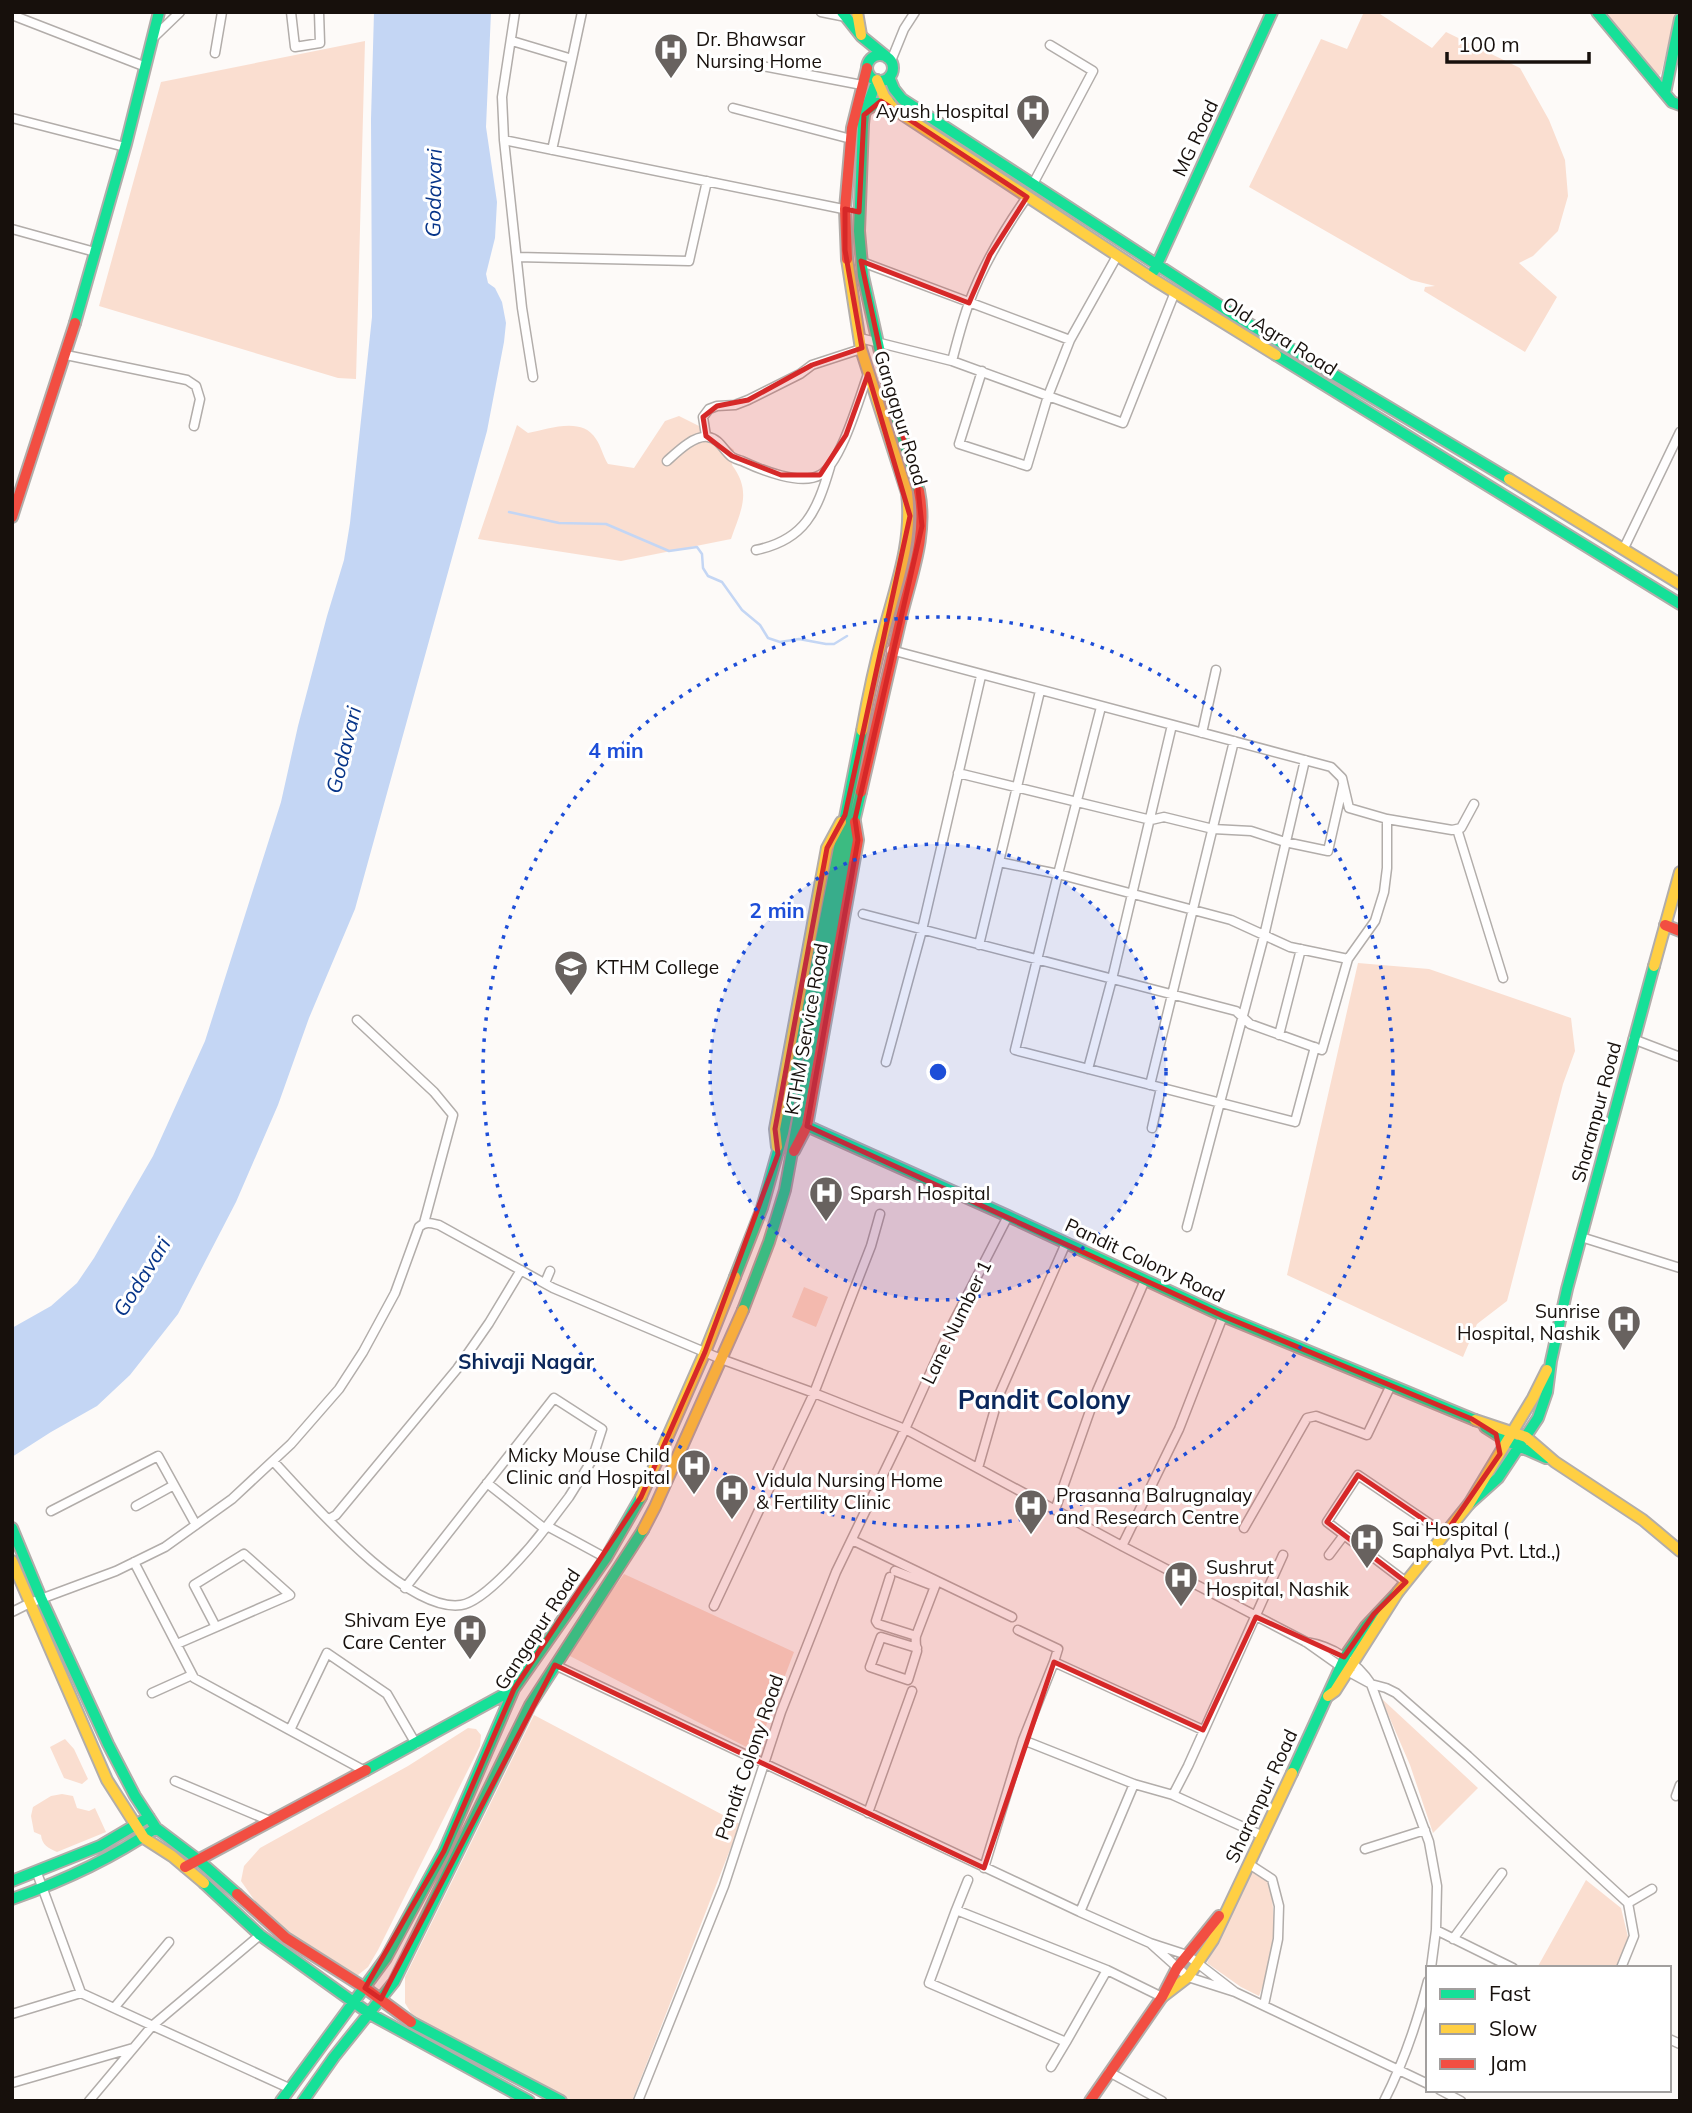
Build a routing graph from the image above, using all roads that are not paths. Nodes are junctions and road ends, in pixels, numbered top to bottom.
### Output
1 (159, 12) edge
2 (180, 12) edge
3 (222, 12) edge
4 (291, 12) edge
5 (319, 12) edge
6 (515, 12) edge
7 (582, 12) edge
8 (821, 12) edge
9 (915, 12) edge
10 (1272, 12) edge
11 (1597, 12) edge
12 (848, 14) edge
13 (12, 15) edge
14 (1680, 19) edge
15 (861, 36) junction
16 (153, 38) junction
17 (512, 41) junction
18 (1050, 45) dead end
19 (215, 53) dead end
20 (572, 59) junction
21 (889, 59) junction
22 (741, 62) dead end
23 (146, 66) junction
24 (867, 68) junction
25 (889, 77) junction
26 (877, 80) junction
27 (862, 85) junction
28 (1665, 93) junction
29 (890, 103) junction
30 (1680, 105) edge
31 (733, 108) dead end
32 (866, 110) junction
33 (12, 118) edge
34 (851, 139) junction
35 (504, 141) junction
36 (125, 147) junction
37 (552, 150) junction
38 (707, 181) junction
39 (1032, 184) junction
40 (1027, 197) junction
41 (845, 209) junction
42 (859, 212) junction
43 (12, 229) edge
44 (95, 252) junction
45 (1117, 256) junction
46 (517, 257) junction
47 (862, 262) junction
48 (1156, 265) junction
49 (1153, 279) junction
50 (1175, 292) junction
51 (969, 303) junction
52 (1070, 340) junction
53 (876, 341) junction
54 (860, 343) junction
55 (66, 355) junction
56 (952, 361) junction
57 (982, 371) junction
58 (868, 374) junction
59 (533, 377) dead end
60 (1048, 396) junction
61 (194, 426) dead end
62 (1680, 432) edge
63 (706, 436) junction
64 (667, 460) dead end
65 (830, 467) junction
66 (12, 517) edge
67 (1624, 548) junction
68 (757, 550) dead end
69 (1680, 584) edge
70 (1680, 604) edge
71 (878, 647) junction
72 (894, 651) junction
73 (1216, 670) dead end
74 (981, 676) junction
75 (1040, 691) junction
76 (1101, 707) junction
77 (1172, 725) junction
78 (1202, 733) junction
79 (1234, 741) junction
80 (1305, 760) junction
81 (958, 773) junction
82 (1343, 782) junction
83 (1017, 788) junction
84 (1076, 802) junction
85 (1474, 804) dead end
86 (850, 817) junction
87 (1387, 819) junction
88 (1151, 820) junction
89 (1213, 829) junction
90 (1457, 829) junction
91 (1285, 842) junction
92 (843, 850) junction
93 (999, 862) junction
94 (1680, 872) edge
95 (1058, 874) junction
96 (1132, 893) junction
97 (1194, 909) junction
98 (863, 914) dead end
99 (1665, 925) junction
100 (922, 930) junction
101 (1680, 931) edge
102 (1264, 936) junction
103 (979, 945) junction
104 (1301, 949) junction
105 (1348, 959) junction
106 (1038, 960) junction
107 (1503, 978) dead end
108 (1112, 979) junction
109 (1174, 995) junction
110 (1243, 1018) junction
111 (357, 1020) dead end
112 (1279, 1035) junction
113 (1633, 1039) junction
114 (1315, 1047) junction
115 (1680, 1057) edge
116 (886, 1062) dead end
117 (1088, 1069) junction
118 (1150, 1085) junction
119 (1161, 1088) junction
120 (1219, 1103) junction
121 (807, 1126) junction
122 (1152, 1128) dead end
123 (778, 1154) junction
124 (791, 1158) junction
125 (880, 1214) dead end
126 (1008, 1216) junction
127 (424, 1223) junction
128 (1187, 1227) dead end
129 (1581, 1237) junction
130 (1066, 1243) junction
131 (1680, 1268) edge
132 (521, 1270) junction
133 (550, 1271) dead end
134 (1145, 1280) junction
135 (545, 1283) junction
136 (1223, 1316) junction
137 (705, 1352) junction
138 (721, 1359) junction
139 (1551, 1362) junction
140 (1391, 1385) junction
141 (814, 1393) junction
142 (1521, 1418) junction
143 (1535, 1423) junction
144 (905, 1429) junction
145 (1497, 1430) junction
146 (1510, 1436) junction
147 (1523, 1442) junction
148 (1535, 1450) junction
149 (1500, 1454) junction
150 (1511, 1460) junction
151 (273, 1461) junction
152 (978, 1468) junction
153 (487, 1483) junction
154 (174, 1485) junction
155 (1469, 1504) junction
156 (136, 1506) dead end
157 (1055, 1510) junction
158 (51, 1511) dead end
159 (329, 1519) junction
160 (196, 1525) junction
161 (12, 1528) edge
162 (546, 1528) junction
163 (1244, 1528) dead end
164 (1445, 1534) junction
165 (1344, 1535) junction
166 (852, 1540) junction
167 (1122, 1546) junction
168 (1680, 1551) edge
169 (1283, 1555) dead end
170 (1329, 1555) dead end
171 (606, 1558) junction
172 (12, 1561) edge
173 (134, 1562) junction
174 (921, 1577) junction
175 (1406, 1582) junction
176 (936, 1584) junction
177 (405, 1588) junction
178 (41, 1598) junction
179 (30, 1603) junction
180 (715, 1606) dead end
181 (12, 1612) edge
182 (1012, 1617) dead end
183 (1256, 1617) junction
184 (216, 1627) junction
185 (1018, 1630) dead end
186 (916, 1636) junction
187 (177, 1644) junction
188 (917, 1648) junction
189 (1054, 1662) junction
190 (1346, 1664) junction
191 (555, 1665) junction
192 (192, 1675) junction
193 (1371, 1684) junction
194 (514, 1689) junction
195 (912, 1691) dead end
196 (152, 1693) dead end
197 (290, 1730) junction
198 (1203, 1730) junction
199 (1023, 1740) junction
200 (416, 1744) junction
201 (764, 1763) junction
202 (365, 1770) junction
203 (175, 1782) dead end
204 (1134, 1784) junction
205 (1680, 1786) edge
206 (1173, 1795) junction
207 (1676, 1796) dead end
208 (868, 1813) junction
209 (149, 1817) junction
210 (270, 1821) junction
211 (136, 1826) junction
212 (156, 1828) junction
213 (1425, 1830) junction
214 (1263, 1836) junction
215 (144, 1838) junction
216 (1364, 1849) dead end
217 (197, 1858) junction
218 (1249, 1864) junction
219 (185, 1867) junction
220 (984, 1868) junction
221 (37, 1873) junction
222 (1502, 1873) dead end
223 (968, 1880) dead end
224 (12, 1881) edge
225 (42, 1889) junction
226 (1653, 1889) dead end
227 (12, 1899) edge
228 (1628, 1903) junction
229 (1226, 1909) junction
230 (956, 1910) junction
231 (1080, 1912) junction
232 (1436, 1930) junction
233 (260, 1935) junction
234 (1453, 1939) junction
235 (169, 1942) dead end
236 (1150, 1943) junction
237 (1187, 1955) junction
238 (1198, 1963) junction
239 (1431, 1966) edge
240 (1509, 1966) edge
241 (1622, 1966) edge
242 (1177, 1968) junction
243 (1107, 1970) junction
244 (1188, 1977) junction
245 (365, 1988) junction
246 (1426, 1988) edge
247 (1235, 1992) junction
248 (81, 1993) junction
249 (1162, 1997) junction
250 (382, 1999) junction
251 (354, 2003) junction
252 (1264, 2005) junction
253 (114, 2008) junction
254 (12, 2014) edge
255 (370, 2014) junction
256 (152, 2025) junction
257 (1066, 2042) junction
258 (133, 2048) junction
259 (1051, 2067) dead end
260 (1400, 2070) junction
261 (1108, 2072) junction
262 (12, 2083) edge
263 (1426, 2083) edge
264 (291, 2088) junction
265 (1444, 2092) edge
266 (509, 2097) edge
267 (89, 2101) edge
268 (281, 2101) edge
269 (303, 2101) edge
270 (529, 2101) edge
271 (561, 2101) edge
272 (638, 2101) edge
273 (1090, 2101) edge
274 (1162, 2101) edge
275 (1384, 2101) edge
276 (1461, 2101) edge

1 - 16 main road
2 - 16 street
3 - 19 street
4 - 5 street
6 - 17 street
7 - 20 street
8 - 12 street
9 - 21 street
10 - 48 main road, MG Road
11 - 28 main road
12 - 15 main road
13 - 23 street
14 - 28 main road
15 - 21 main road
15 - 24 main road
16 - 23 main road
17 - 20 street
17 - 35 street
18 - 39 street
20 - 37 street
21 - 24 main road
21 - 25 main road
22 - 27 street
23 - 36 main road
24 - 26 main road
24 - 27 main road, Gangapur Road
25 - 26 main road
25 - 39 main road, Old Agra Road
26 - 29 main road, Old Agra Road
26 - 32 main road, Gangapur Road
27 - 34 main road, Gangapur Road
28 - 30 main road
29 - 32 main road
29 - 40 main road, Old Agra Road
31 - 34 street
32 - 42 main road, Gangapur Road
33 - 36 street
34 - 41 main road, Gangapur Road
35 - 37 street
35 - 46 street
36 - 44 main road
37 - 38 street
38 - 41 street
38 - 46 street
39 - 48 main road, Old Agra Road
40 - 45 main road, Old Agra Road
40 - 51 street
41 - 42 street
41 - 54 main road, Gangapur Road
42 - 47 main road, Gangapur Road
43 - 44 street
44 - 55 main road
45 - 49 main road, Old Agra Road
45 - 52 street
46 - 59 street
47 - 51 street
47 - 53 main road, Gangapur Road
48 - 49 main road, MG Road
48 - 67 main road, Old Agra Road
49 - 50 main road, Old Agra Road
50 - 60 street
50 - 70 main road, Old Agra Road
51 - 52 street
51 - 56 street
52 - 60 street
53 - 54 street
53 - 56 street
53 - 72 main road, Gangapur Road
54 - 58 main road, Gangapur Road
54 - 63 street
55 - 61 street
55 - 66 main road
56 - 57 street
57 - 60 street
57 - 60 street
58 - 65 street
58 - 71 main road, Gangapur Road
62 - 67 street
63 - 64 street
63 - 65 street
65 - 68 street
67 - 69 main road, Old Agra Road
71 - 72 street
71 - 86 main road, Gangapur Road
72 - 74 street
72 - 86 main road, Gangapur Road
73 - 78 street
74 - 75 street
74 - 81 street
75 - 76 street
75 - 83 street
76 - 77 street
76 - 84 street
77 - 78 street
77 - 88 street
78 - 79 street
79 - 80 street
79 - 89 street
80 - 82 street
80 - 91 street
81 - 83 street
81 - 100 street
82 - 87 street
82 - 91 street
83 - 84 street
83 - 93 street
84 - 88 street
84 - 95 street
85 - 90 street
86 - 92 main road
86 - 121 main road, KTHM Service Road
86 - 123 main road, KTHM Service Road
87 - 90 street
87 - 105 street
88 - 89 street
88 - 96 street
89 - 91 street
89 - 97 street
90 - 107 street
91 - 102 street
92 - 123 main road, Gangapur Road
92 - 124 main road
93 - 95 street
93 - 103 street
94 - 99 main road, Sharanpur Road
95 - 96 street
95 - 106 street
96 - 97 street
96 - 108 street
97 - 102 street
97 - 109 street
98 - 100 street
99 - 101 main road
99 - 113 main road, Sharanpur Road
100 - 103 street
100 - 116 street
102 - 104 street
102 - 110 street
103 - 106 street
104 - 105 street
104 - 112 street
105 - 114 street
106 - 108 street
106 - 117 street
108 - 109 street
108 - 117 street
109 - 110 street
109 - 118 street
110 - 112 street
110 - 120 street
111 - 127 street
112 - 114 street
113 - 115 street
113 - 129 main road, Sharanpur Road
114 - 120 street
117 - 118 street
118 - 119 street
119 - 120 street
119 - 122 street
120 - 128 street
121 - 124 main road, KTHM Service Road
121 - 126 main road, Pandit Colony Road
123 - 137 main road, Gangapur Road
124 - 138 main road, Gangapur Road
125 - 141 street
126 - 130 main road, Pandit Colony Road
126 - 144 street, Lane Number 1
127 - 132 street
127 - 151 street
129 - 131 street
129 - 139 main road, Sharanpur Road
130 - 134 main road, Pandit Colony Road
130 - 152 street
132 - 135 street
132 - 159 street
133 - 135 street
134 - 136 main road, Pandit Colony Road
134 - 157 street
135 - 137 street
136 - 140 main road, Pandit Colony Road
136 - 167 street
137 - 138 street
137 - 171 main road, Gangapur Road
138 - 141 street
138 - 191 main road, Gangapur Road
139 - 142 main road, Sharanpur Road
139 - 143 main road, Sharanpur Road
140 - 145 main road, Pandit Colony Road
140 - 163 street
141 - 144 street
141 - 180 street
142 - 145 main road
142 - 146 main road, Sharanpur Road
143 - 147 main road, Sharanpur Road
143 - 148 main road
144 - 152 street
144 - 166 street, Pandit Colony Road
145 - 146 main road, Pandit Colony Road
145 - 149 main road
146 - 147 main road, Pandit Colony Road
146 - 149 main road, Sharanpur Road
147 - 148 main road, Pandit Colony Road
147 - 150 main road, Sharanpur Road
148 - 150 main road
148 - 168 main road, Pandit Colony Road
149 - 155 main road, Sharanpur Road
150 - 155 main road, Sharanpur Road
151 - 159 street
151 - 160 street
152 - 157 street
153 - 162 street
153 - 162 street
153 - 177 street
154 - 156 street
154 - 158 street
154 - 160 street
155 - 164 main road, Sharanpur Road
157 - 167 street
159 - 177 street
160 - 173 street
161 - 178 main road
162 - 171 street
162 - 177 street
164 - 165 street
164 - 175 main road, Sharanpur Road
165 - 170 street
165 - 175 street
166 - 174 street
166 - 201 street, Pandit Colony Road
167 - 183 street
169 - 183 street
171 - 194 main road, Gangapur Road
172 - 179 main road
173 - 178 street
173 - 187 street
174 - 176 street
174 - 186 street
175 - 190 main road, Sharanpur Road
176 - 182 street
176 - 186 street
178 - 179 street
178 - 209 main road
179 - 181 street
179 - 211 main road
183 - 190 street
183 - 198 street
184 - 184 street
184 - 187 street
185 - 189 street
186 - 188 street
187 - 192 street
188 - 188 street
189 - 198 street
189 - 199 street
190 - 193 street
190 - 214 main road, Sharanpur Road
191 - 201 street
191 - 250 main road, Gangapur Road
192 - 196 street
192 - 197 street
193 - 213 street
193 - 228 street
194 - 200 main road
194 - 245 main road, Gangapur Road
195 - 208 street
197 - 200 street
197 - 202 street
198 - 206 street
199 - 204 street
199 - 220 street
200 - 202 main road
201 - 208 street
201 - 272 street, Pandit Colony Road
202 - 210 main road
203 - 210 street
204 - 206 street
204 - 231 street
205 - 207 street
206 - 214 street
208 - 220 street
209 - 211 main road
209 - 212 main road
210 - 217 main road
211 - 215 main road
211 - 221 main road
212 - 215 main road
212 - 217 main road
213 - 216 street
213 - 232 street
214 - 218 main road, Sharanpur Road
215 - 219 main road
215 - 225 main road
217 - 219 main road
217 - 245 main road
218 - 229 main road, Sharanpur Road
218 - 252 street
219 - 233 main road
220 - 231 street
221 - 224 main road
221 - 225 street
222 - 234 street
223 - 230 street
225 - 227 main road
225 - 248 street
226 - 228 street
228 - 241 street
229 - 237 main road, Sharanpur Road
229 - 238 main road, Sharanpur Road
230 - 243 street
230 - 257 street
231 - 236 street
232 - 234 street
232 - 239 street
233 - 251 main road
233 - 256 street
234 - 240 street
235 - 253 street
236 - 237 street
236 - 242 street
237 - 238 street
237 - 242 main road, Sharanpur Road
238 - 244 main road, Sharanpur Road
238 - 247 street
242 - 244 street
242 - 249 main road, Sharanpur Road
243 - 249 street
243 - 257 street
244 - 247 street
244 - 249 main road, Sharanpur Road
245 - 250 main road
245 - 251 main road, Gangapur Road
246 - 260 street
247 - 252 street
248 - 253 street
248 - 254 street
249 - 261 main road, Sharanpur Road
250 - 255 main road, Gangapur Road
250 - 271 main road
251 - 255 main road
251 - 264 main road, Gangapur Road
252 - 260 street
253 - 256 street
255 - 266 main road
255 - 269 main road, Gangapur Road
256 - 258 street
256 - 264 street
257 - 259 street
258 - 262 street
258 - 267 street
260 - 263 street
260 - 275 street
261 - 273 main road, Sharanpur Road
261 - 274 street
264 - 268 main road, Gangapur Road
265 - 276 street
266 - 270 main road

